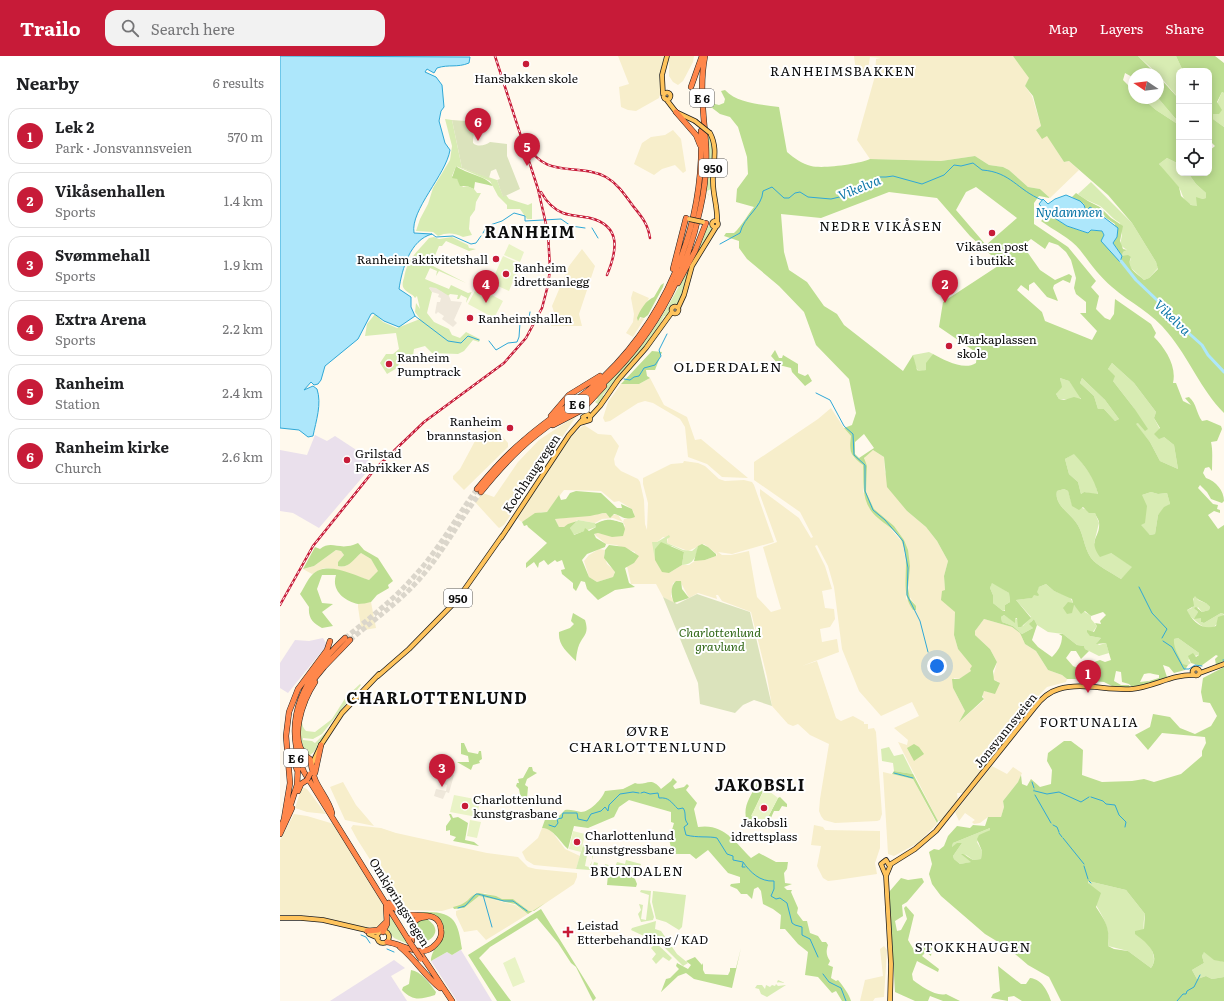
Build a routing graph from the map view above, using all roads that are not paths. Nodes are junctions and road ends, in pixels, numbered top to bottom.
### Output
1 (667, 56) edge
2 (704, 56) edge
3 (691, 87) dead end
4 (676, 112) junction
5 (702, 154) junction
6 (688, 218) joint
7 (712, 224) junction
8 (669, 286) junction
9 (666, 301) junction
10 (608, 375) junction
11 (543, 430) junction
12 (330, 641) dead end
13 (1224, 664) edge
14 (324, 667) junction
15 (300, 695) junction
16 (289, 744) junction
17 (321, 745) junction
18 (288, 752) junction
19 (317, 753) junction
20 (306, 758) junction
21 (312, 765) junction
22 (298, 768) junction
23 (303, 781) junction
24 (316, 782) junction
25 (331, 813) junction
26 (284, 819) junction
27 (280, 829) edge
28 (280, 834) edge
29 (387, 901) junction
30 (280, 920) edge
31 (387, 921) junction
32 (367, 931) junction
33 (380, 934) junction
34 (388, 940) junction
35 (411, 941) junction
36 (398, 945) junction
37 (422, 959) junction
38 (440, 988) junction
39 (451, 1001) edge
40 (889, 1001) edge

1 - 4 main road, 950
2 - 3 highway, E 6
2 - 5 highway, E 6
2 - 9 highway, E 6
4 - 5 highway, E 6
4 - 7 main road, 950, bridge
5 - 8 highway, E 6
6 - 7 main road, bridge
6 - 8 highway, E 6
7 - 9 highway, E 6
7 - 17 main road, Kochhaugvegen / 950
8 - 10 highway, E 6
9 - 10 highway, E 6
10 - 11 highway, E 6
10 - 11 highway, E 6
10 - 11 highway, E 6
12 - 18 highway, E 6
13 - 40 main road, Jonsvannsveien
14 - 15 highway, E 6
14 - 20 highway, E 6
14 - 25 highway, E 6
15 - 16 highway, E 6
15 - 25 highway, E 6
16 - 18 highway, E 6
16 - 22 highway, E 6
17 - 19 main road, Kochhaugvegen / 950
17 - 24 highway, E 6
18 - 26 highway, E 6
19 - 20 main road
19 - 21 main road, Kochhaugvegen / 950
20 - 21 highway
20 - 22 highway, bridge
21 - 23 highway, bridge
21 - 24 highway, E 6
22 - 23 highway
23 - 25 highway, E 6
23 - 26 highway
23 - 28 highway
24 - 25 highway, E 6
25 - 29 highway, Omkjøringsvegen / E 6
26 - 27 highway
29 - 31 highway, E 6
29 - 35 highway, Omkjøringsvegen / E 6
29 - 36 highway, E 6
30 - 32 main road
30 - 33 main road
31 - 32 highway
31 - 33 highway, E 6
32 - 33 main road
33 - 34 main road
33 - 34 main road
34 - 35 highway
34 - 36 highway, E 6
35 - 37 highway, Omkjøringsvegen / E 6, bridge
36 - 38 highway, E 6
37 - 38 highway, Omkjøringsvegen / E 6
37 - 39 highway, Omkjøringsvegen / E 6
38 - 39 highway, Omkjøringsvegen / E 6

